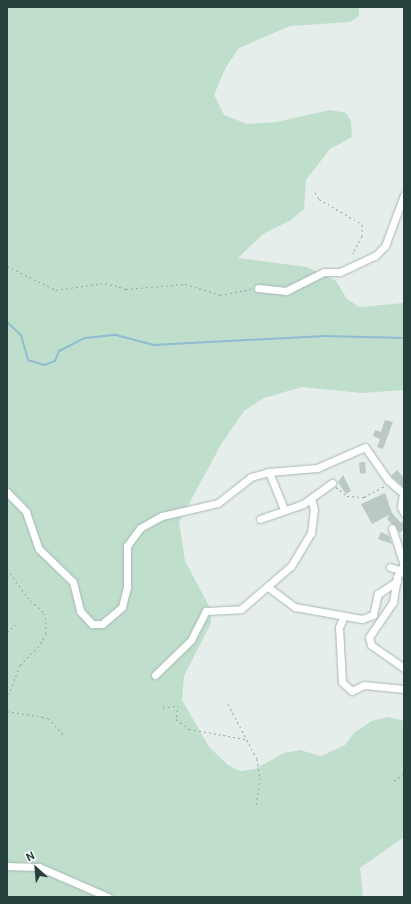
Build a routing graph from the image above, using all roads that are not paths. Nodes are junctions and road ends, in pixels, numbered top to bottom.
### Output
1 (404, 195) edge
2 (258, 288) road end
3 (268, 472) junction
4 (332, 483) road end
5 (7, 492) edge
6 (403, 494) edge
7 (311, 499) junction
8 (284, 509) junction
9 (404, 513) edge
10 (260, 519) dead end
11 (392, 528) dead end
12 (404, 564) edge
13 (390, 567) dead end
14 (399, 570) junction
15 (396, 581) junction
16 (268, 587) junction
17 (344, 616) junction
18 (404, 668) edge
19 (155, 675) dead end
20 (404, 689) edge
21 (7, 866) edge
22 (108, 897) edge

1 - 2 street
3 - 5 street
3 - 6 street
3 - 8 street
4 - 7 street
6 - 9 street
7 - 8 street
7 - 16 street
8 - 10 street
11 - 12 street
12 - 14 street
13 - 14 street
14 - 15 street
15 - 17 street
15 - 18 street
16 - 17 street
16 - 19 street
17 - 20 street
21 - 22 street

